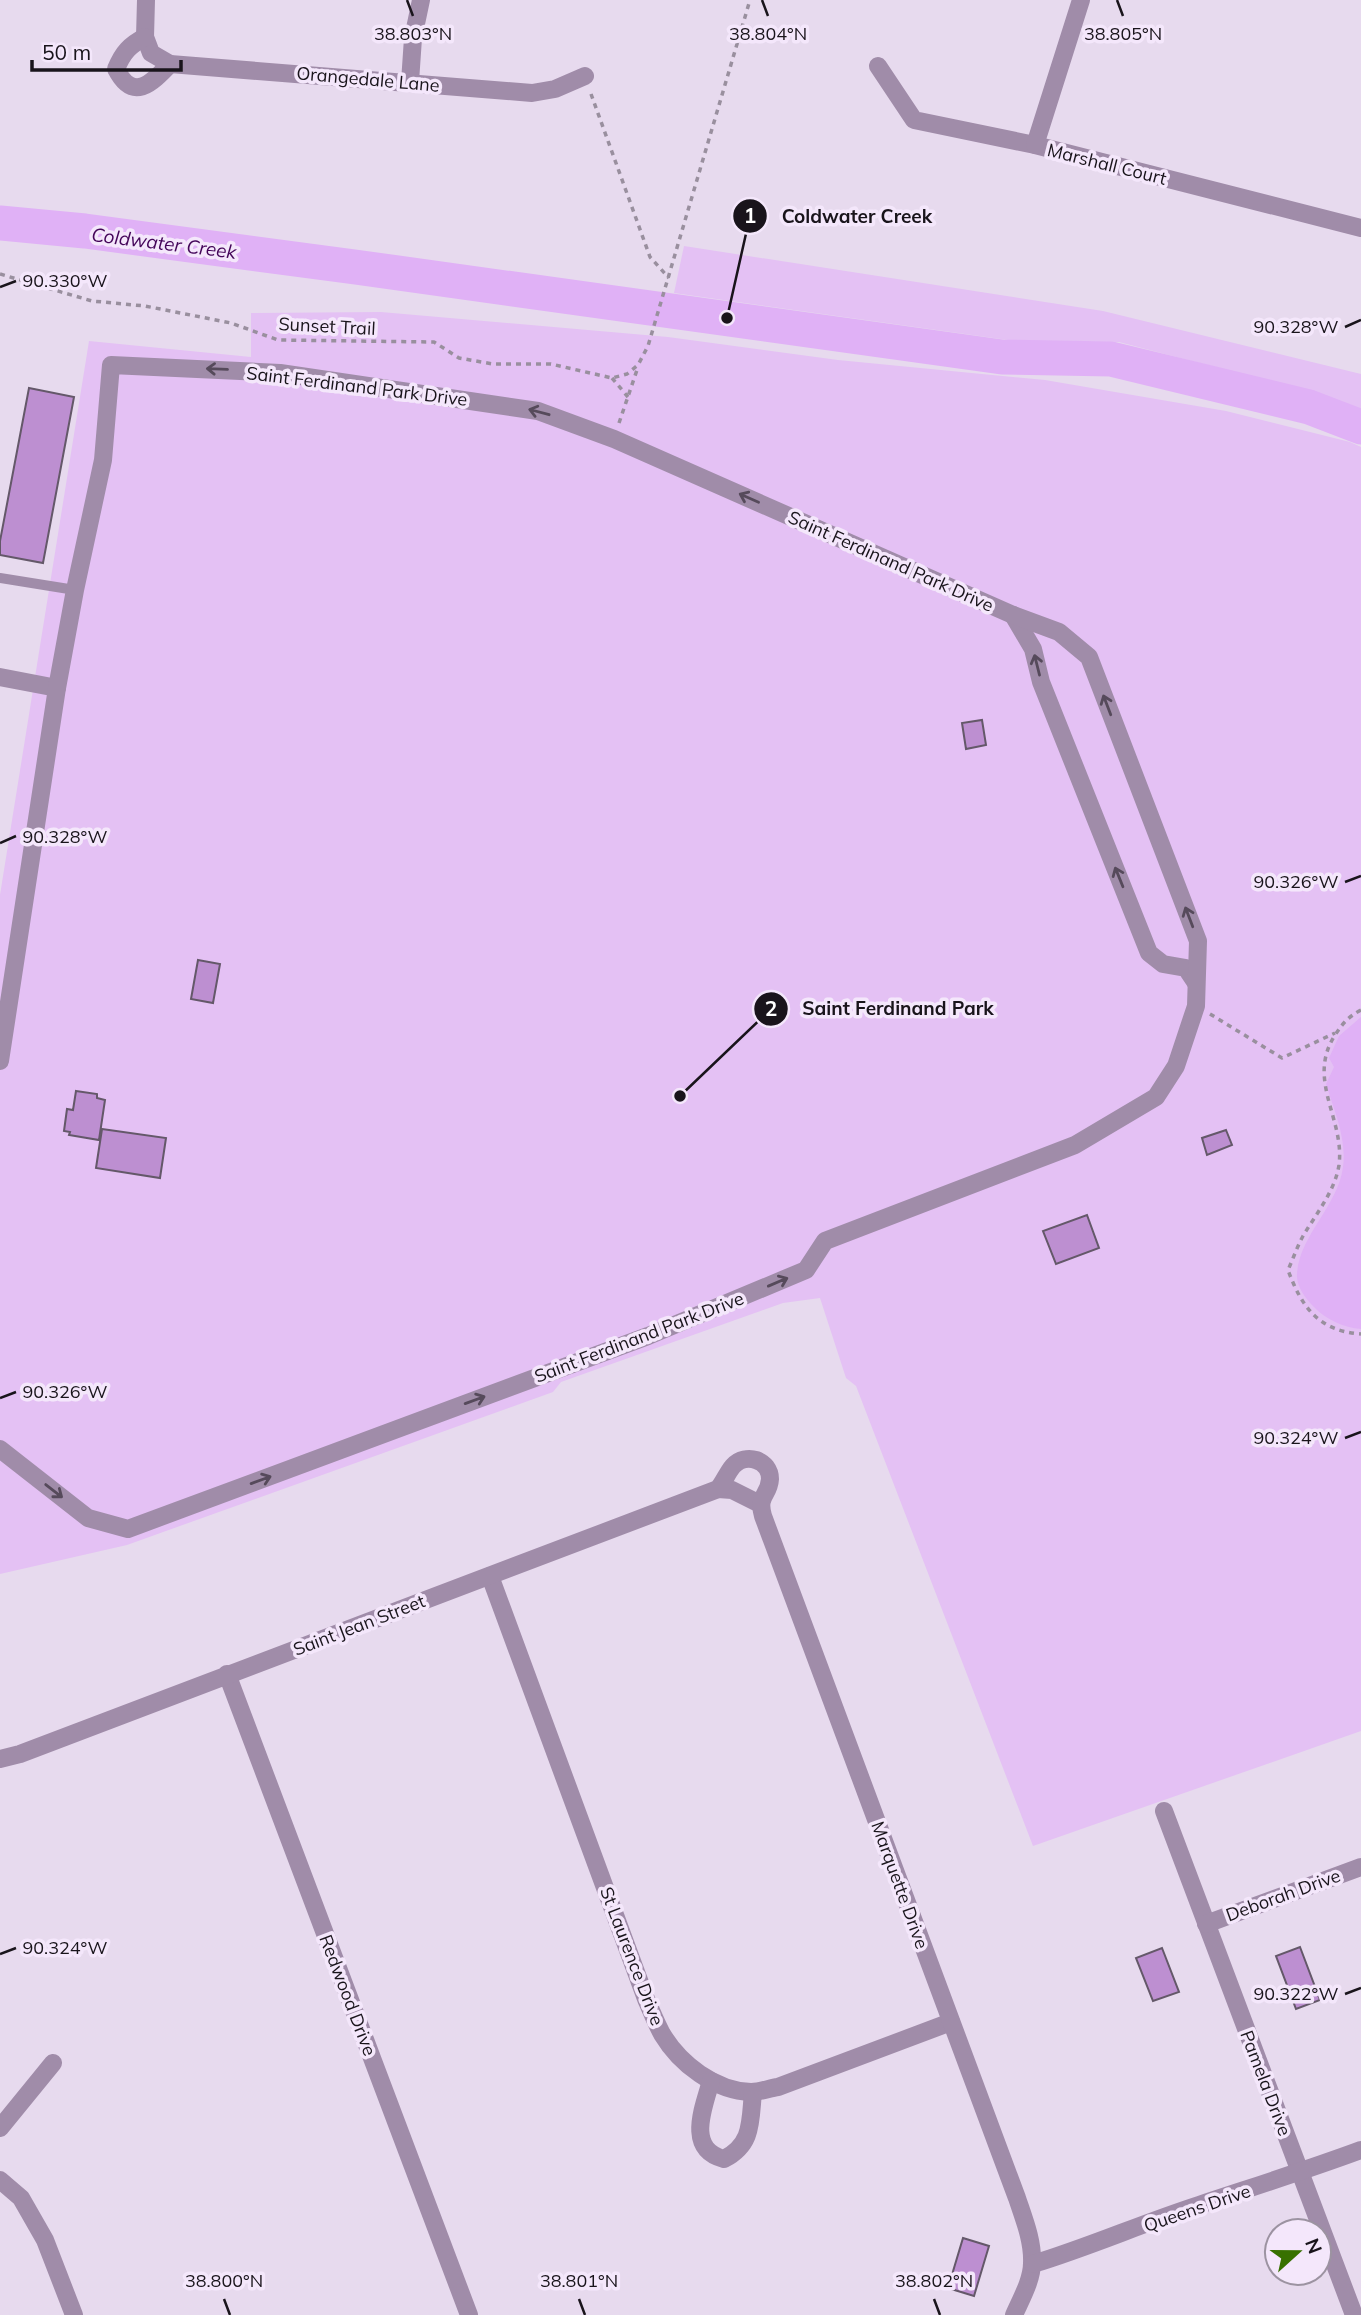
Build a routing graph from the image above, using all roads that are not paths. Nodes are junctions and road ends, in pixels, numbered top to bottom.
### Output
1 (146, 0) edge
2 (421, 0) edge
3 (1081, 0) edge
4 (148, 45) junction
5 (170, 64) junction
6 (878, 66) dead end
7 (585, 75) road end
8 (410, 82) junction
9 (1035, 145) junction
10 (1361, 228) edge
11 (0, 578) edge
12 (75, 590) junction
13 (1013, 615) junction
14 (0, 677) edge
15 (57, 688) junction
16 (1196, 983) junction
17 (0, 1061) edge
18 (0, 1449) edge
19 (718, 1489) junction
20 (760, 1504) junction
21 (490, 1576) junction
22 (227, 1674) junction
23 (0, 1759) edge
24 (1164, 1811) dead end
25 (1361, 1867) edge
26 (1206, 1924) junction
27 (951, 2022) junction
28 (53, 2063) dead end
29 (711, 2081) junction
30 (753, 2092) junction
31 (0, 2129) edge
32 (1361, 2150) edge
33 (1300, 2173) junction
34 (0, 2180) edge
35 (1032, 2264) junction
36 (74, 2315) edge
37 (469, 2315) edge
38 (1014, 2315) edge
39 (1354, 2315) edge

1 - 4 street
2 - 8 street
3 - 9 street
4 - 5 street, Orangedale Lane
4 - 5 street
5 - 8 street, Orangedale Lane
6 - 9 street, Marshall Court
7 - 8 street, Orangedale Lane
9 - 10 street, Marshall Court
11 - 12 lane
13 -> 12 street, Saint Ferdinand Park Drive
12 - 15 street, Saint Ferdinand Park Drive
16 -> 13 street, Saint Ferdinand Park Drive
16 -> 13 street, Saint Ferdinand Park Drive
14 - 15 street
15 - 17 street, Saint Ferdinand Park Drive
18 -> 16 street, Saint Ferdinand Park Drive
19 - 20 street
19 - 20 street
19 - 21 street, Saint Jean Street
20 - 27 street, Marquette Drive
21 - 22 street, Saint Jean Street
21 - 29 street, St Laurence Drive
22 - 23 street, Saint Jean Street
22 - 37 street, Redwood Drive
24 - 26 street, Pamela Drive
25 - 26 street, Deborah Drive
26 - 33 street, Pamela Drive
27 - 30 street, St Laurence Drive
27 - 35 street, Marquette Drive
28 - 31 street
29 - 30 street, St Laurence Drive
29 - 30 street
32 - 33 street, Queens Drive
33 - 35 street, Queens Drive
33 - 39 street, Pamela Drive
34 - 36 street
35 - 38 street, Marquette Drive

